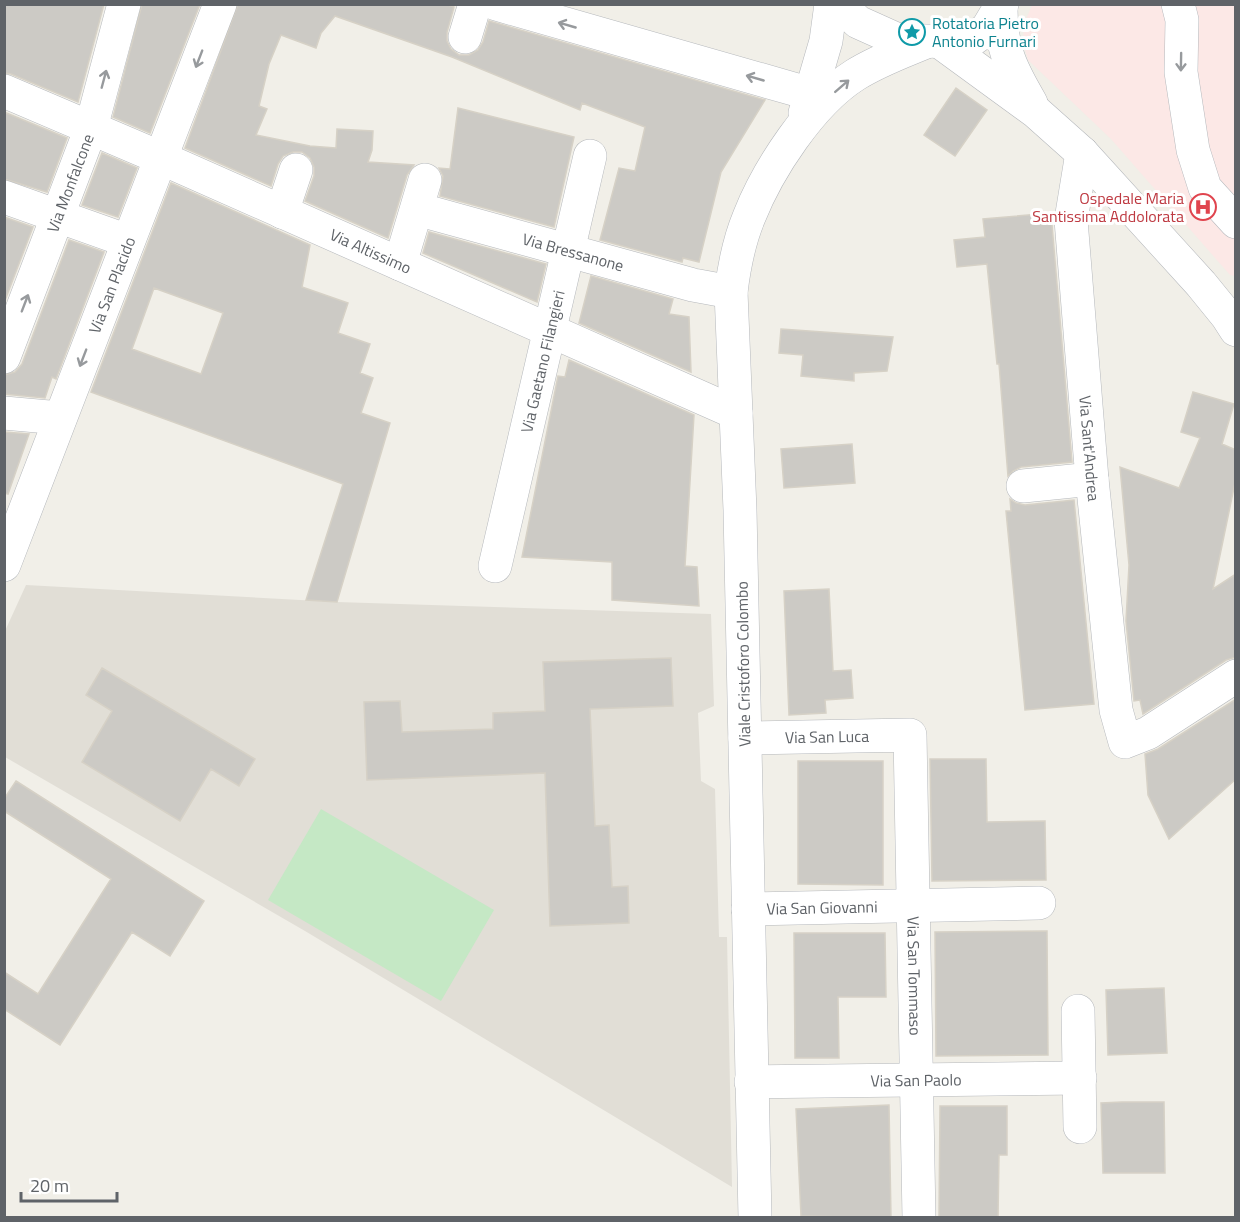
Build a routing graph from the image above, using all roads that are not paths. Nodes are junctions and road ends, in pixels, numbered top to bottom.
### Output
1 (124, 4) edge
2 (220, 4) edge
3 (474, 4) edge
4 (496, 4) edge
5 (831, 4) edge
6 (839, 4) edge
7 (1178, 4) edge
8 (1001, 7) edge
9 (465, 37) dead end
10 (933, 42) junction
11 (4, 91) edge
12 (811, 94) junction
13 (1036, 112) junction
14 (801, 127) junction
15 (90, 128) junction
16 (1082, 153) junction
17 (590, 156) dead end
18 (161, 158) junction
19 (296, 171) dead end
20 (4, 197) edge
21 (282, 212) junction
22 (58, 216) junction
23 (1236, 222) edge
24 (128, 241) junction
25 (569, 251) junction
26 (400, 264) junction
27 (731, 292) junction
28 (1233, 319) edge
29 (550, 331) junction
30 (4, 357) edge
31 (4, 413) edge
32 (736, 413) junction
33 (60, 417) junction
34 (1092, 479) junction
35 (1023, 486) dead end
36 (4, 566) edge
37 (495, 566) dead end
38 (1236, 676) edge
39 (910, 735) joint
40 (745, 738) junction
41 (1039, 903) dead end
42 (912, 905) junction
43 (748, 909) junction
44 (1078, 1011) dead end
45 (1080, 1078) junction
46 (916, 1080) junction
47 (751, 1082) junction
48 (1080, 1127) dead end
49 (755, 1218) edge
50 (919, 1218) edge

15 -> 1 street, Via Monfalcone
2 -> 18 street, Via San Placido
3 - 9 street
12 -> 4 street
5 - 12 street
6 - 10 street
7 -> 23 street
8 - 10 street
8 - 13 street
10 - 13 street
14 -> 10 street
11 - 15 street, Via Altissimo
12 - 14 street
13 - 16 street
14 - 27 street, Viale Cristoforo Colombo
15 - 18 street, Via Altissimo
15 - 22 street, Via Monfalcone
16 - 28 street
16 - 34 street, Via Sant'Andrea
17 - 25 street, Via Gaetano Filangieri
18 - 21 street, Via Altissimo
18 - 24 street, Via San Placido
19 - 21 street
20 - 22 street
21 - 26 street, Via Altissimo
22 - 24 street
30 -> 22 street, Via Monfalcone
24 -> 33 street, Via San Placido
25 - 26 street, Via Bressanone
25 - 27 street, Via Bressanone
25 - 29 street, Via Gaetano Filangieri
26 - 29 street, Via Altissimo
27 - 32 street, Viale Cristoforo Colombo
29 - 32 street, Via Altissimo
29 - 37 street, Via Gaetano Filangieri
31 - 33 street
32 - 40 street, Viale Cristoforo Colombo
33 - 36 street, Via San Placido
34 - 35 street
34 - 38 street, Via Sant'Andrea
39 - 40 street, Via San Luca
39 - 42 street, Via San Tommaso
40 - 43 street, Viale Cristoforo Colombo
41 - 42 street, Via San Giovanni
42 - 43 street, Via San Giovanni
42 - 46 street, Via San Tommaso
43 - 47 street, Viale Cristoforo Colombo
44 - 45 street
45 - 46 street, Via San Paolo
45 - 48 street
46 - 47 street, Via San Paolo
46 - 50 street, Via San Tommaso
47 - 49 street, Viale Cristoforo Colombo

